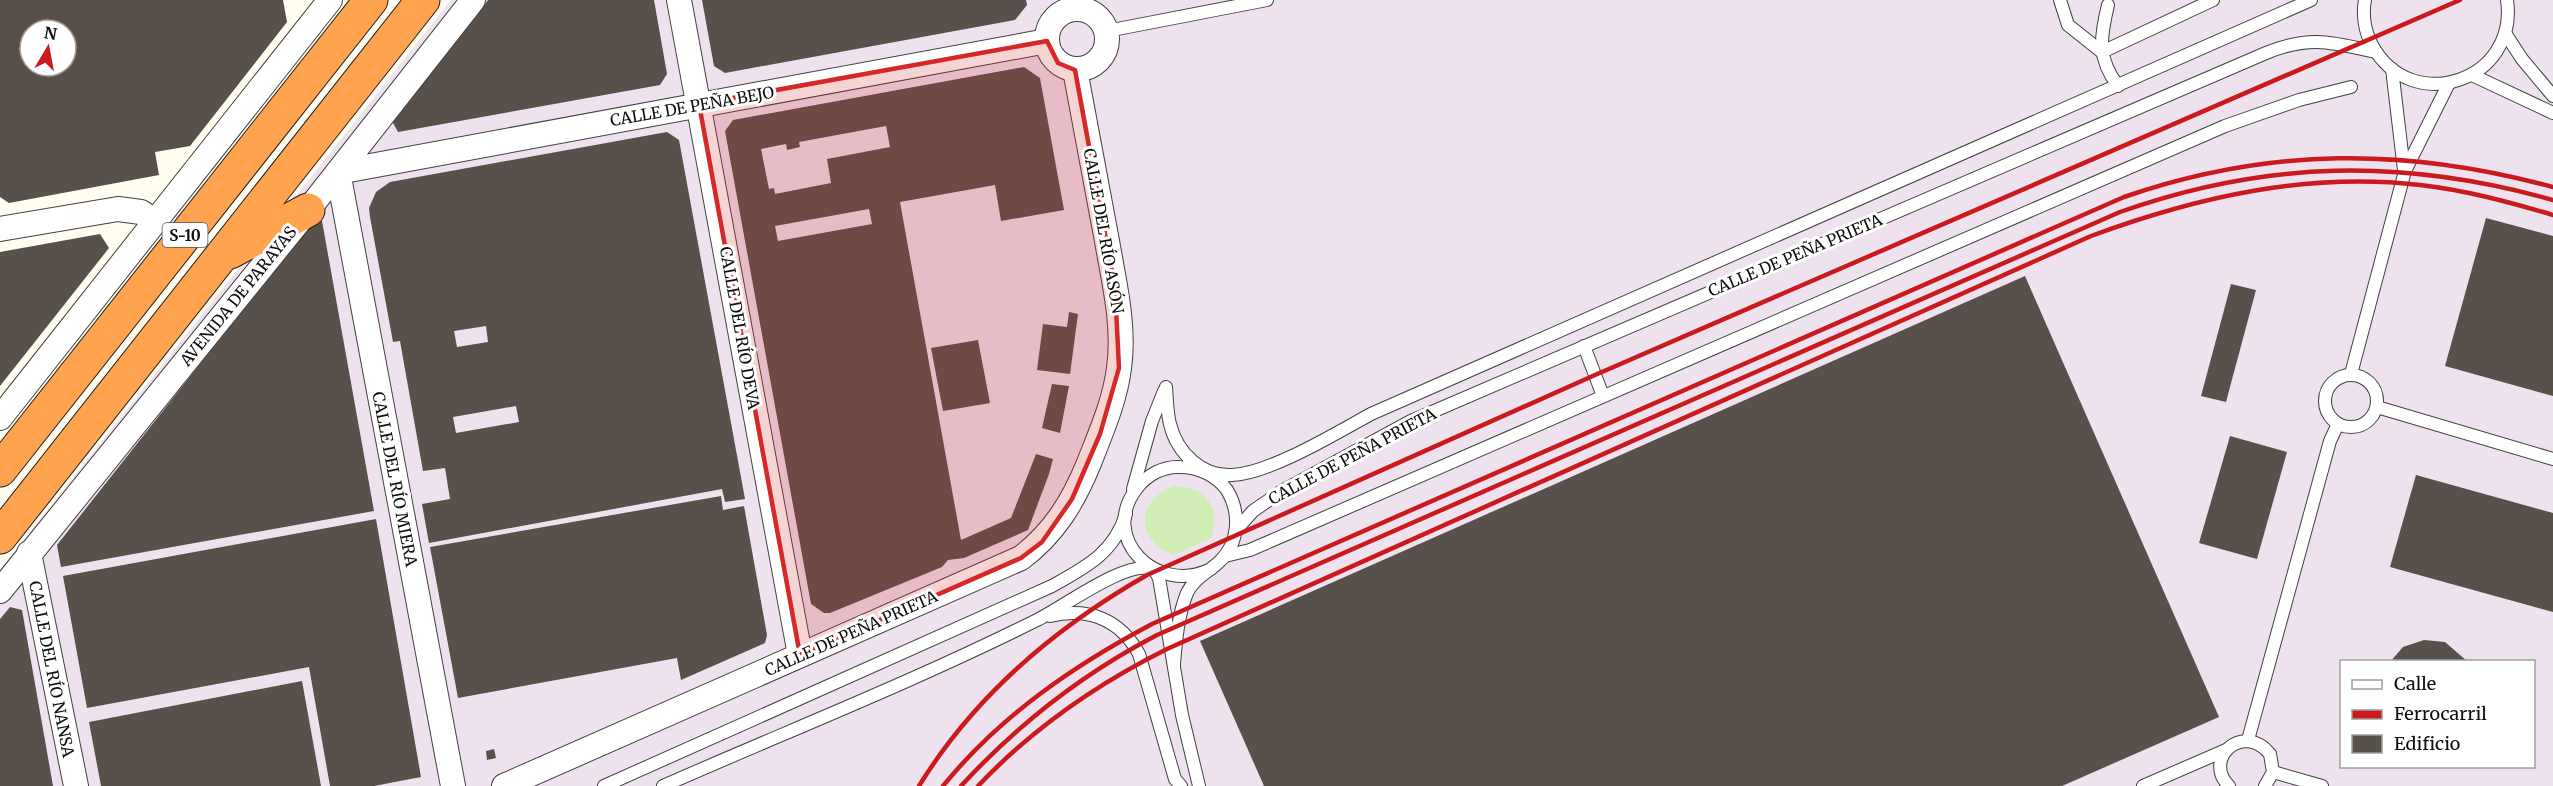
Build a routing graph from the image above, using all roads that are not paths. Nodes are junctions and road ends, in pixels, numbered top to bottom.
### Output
1 (371, 0) edge
2 (423, 0) edge
3 (473, 0) edge
4 (679, 0) edge
5 (1267, 0) edge
6 (2060, 0) edge
7 (2213, 0) edge
8 (2311, 0) edge
9 (2366, 0) edge
10 (2517, 0) edge
11 (322, 3) edge
12 (1064, 5) edge
13 (2108, 5) dead end
14 (2507, 5) edge
15 (1107, 31) junction
16 (2505, 33) junction
17 (1047, 41) junction
18 (2102, 52) junction
19 (2376, 52) junction
20 (2392, 69) junction
21 (1075, 70) junction
22 (2472, 75) junction
23 (2449, 83) junction
24 (2118, 86) junction
25 (2351, 87) dead end
26 (2553, 96) edge
27 (699, 104) junction
28 (2553, 113) edge
29 (2404, 171) junction
30 (338, 172) junction
31 (308, 210) junction
32 (155, 221) junction
33 (0, 229) edge
34 (218, 258) junction
35 (1584, 346) junction
36 (2351, 375) junction
37 (1114, 393) joint
38 (1603, 396) junction
39 (2377, 407) junction
40 (0, 418) edge
41 (2338, 424) junction
42 (2553, 459) edge
43 (0, 470) edge
44 (1203, 471) junction
45 (1127, 508) junction
46 (1236, 530) junction
47 (0, 537) edge
48 (29, 553) junction
49 (1225, 556) junction
50 (1211, 569) junction
51 (1153, 570) junction
52 (0, 591) edge
53 (1040, 618) junction
54 (800, 655) junction
55 (1174, 664) junction
56 (2248, 740) junction
57 (2226, 750) junction
58 (2273, 772) junction
59 (76, 786) edge
60 (453, 786) edge
61 (504, 786) edge
62 (604, 786) edge
63 (663, 786) edge
64 (1181, 786) edge
65 (1198, 786) edge
66 (2143, 786) edge
67 (2229, 786) edge
68 (2265, 786) edge
69 (2322, 786) edge

1 - 43 highway, S-10
2 - 34 highway, S-10
3 - 30 street, AVENIDA DE PARAYAS
4 - 27 street, CALLE DEL RÍO DEVA
5 - 15 lane
6 - 18 lane
7 - 18 lane
8 - 24 lane, CALLE DE PEÑA PRIETA
9 - 19 lane
10 - 14 lane
11 - 32 street
12 - 15 street
12 - 17 street
13 - 18 lane
14 - 16 lane
15 - 21 street
16 - 22 lane
16 - 26 lane
17 - 21 street
17 - 27 street, CALLE DE PEÑA BEJO
18 - 24 lane
19 - 20 lane
19 - 35 lane, CALLE DE PEÑA PRIETA
20 - 23 lane
20 - 29 lane
21 - 37 street, CALLE DEL RÍO ASÓN
22 - 23 lane
22 - 28 lane
23 - 29 lane
24 - 44 lane, CALLE DE PEÑA PRIETA
25 - 38 lane
27 - 30 street, CALLE DE PEÑA BEJO
27 - 54 street, CALLE DEL RÍO DEVA
29 - 36 lane
30 - 31 street, AVENIDA DE PARAYAS
30 - 60 street, CALLE DEL RÍO MIERA
31 - 34 highway
31 - 48 street, AVENIDA DE PARAYAS
32 - 33 street
32 - 40 street
34 - 47 highway, S-10
35 - 38 lane
35 - 46 lane, CALLE DE PEÑA PRIETA
36 - 39 lane
36 - 41 lane
37 - 54 street, CALLE DE PEÑA PRIETA
38 - 49 lane
39 - 41 lane
39 - 42 lane
41 - 56 lane
44 - 45 lane
44 - 45 lane
44 - 46 lane
45 - 51 lane
45 - 62 lane
46 - 49 lane
48 - 52 street, AVENIDA DE PARAYAS
48 - 59 street, CALLE DEL RÍO NANSA
49 - 50 lane
50 - 51 lane
50 - 55 lane
51 - 53 lane
51 - 55 lane
53 - 63 lane
53 - 64 lane
54 - 61 street, CALLE DE PEÑA PRIETA
55 - 65 lane
56 - 57 lane
56 - 58 lane
57 - 66 lane
57 - 67 lane
58 - 68 lane
58 - 69 lane

